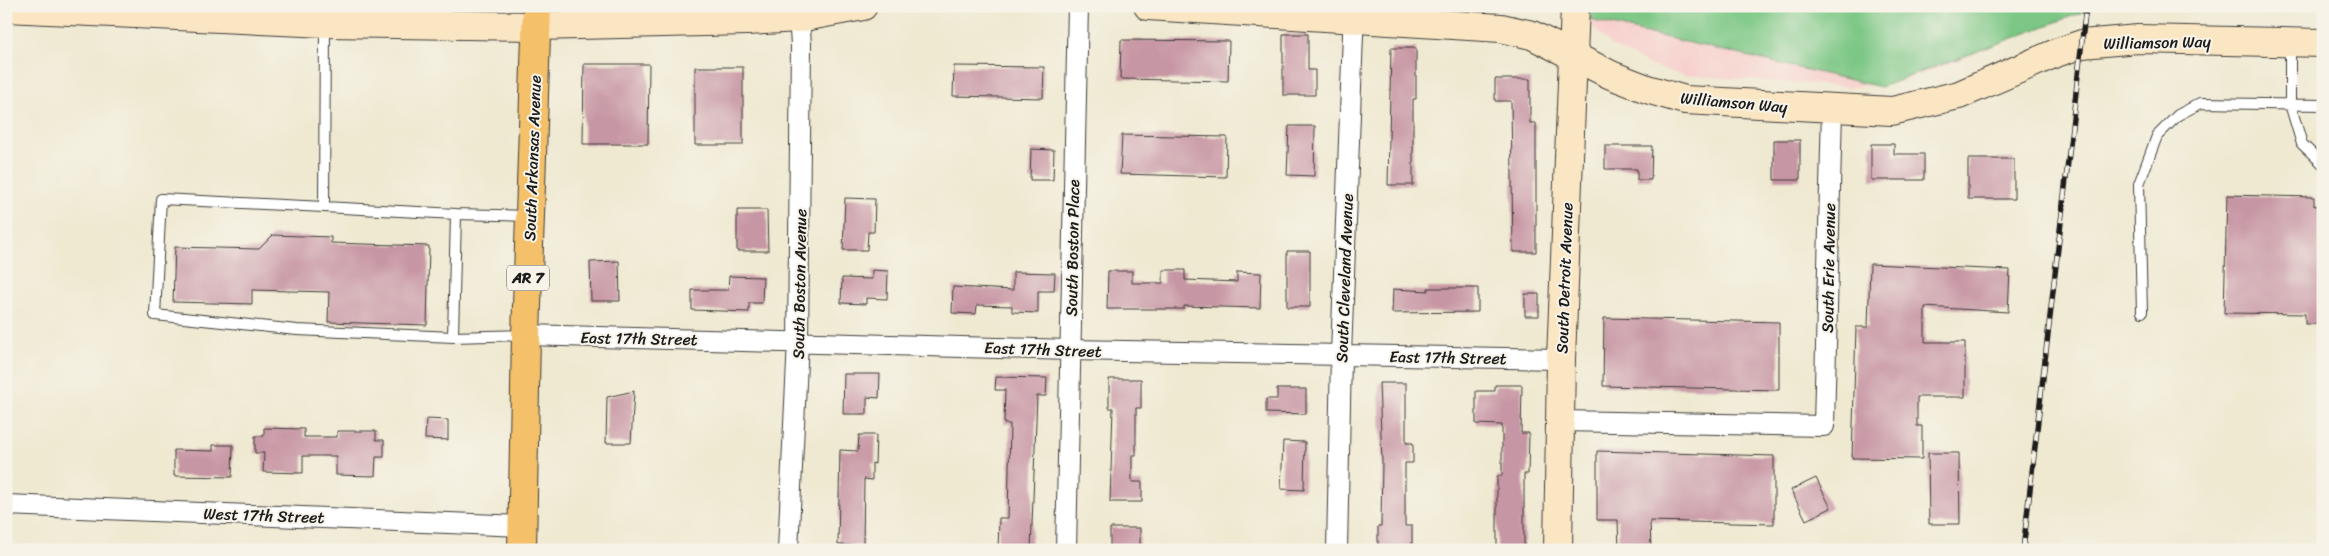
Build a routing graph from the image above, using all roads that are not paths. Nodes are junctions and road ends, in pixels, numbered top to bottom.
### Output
1 (863, 6) edge
2 (1078, 6) edge
3 (1148, 6) edge
4 (1575, 6) edge
5 (6, 8) edge
6 (1354, 13) edge
7 (537, 16) edge
8 (799, 18) junction
9 (325, 23) junction
10 (2290, 42) junction
11 (2323, 43) edge
12 (1574, 56) junction
13 (2290, 104) junction
14 (2323, 105) edge
15 (1832, 109) junction
16 (2323, 164) edge
17 (324, 207) junction
18 (456, 214) junction
19 (530, 216) junction
20 (2142, 312) dead end
21 (526, 335) junction
22 (453, 337) junction
23 (798, 341) junction
24 (1070, 350) junction
25 (1341, 355) junction
26 (1561, 359) junction
27 (1560, 421) junction
28 (6, 505) edge
29 (522, 538) edge
30 (788, 550) edge
31 (1066, 550) edge
32 (1337, 550) edge
33 (1558, 550) edge

1 - 8 street
2 - 24 street, South Boston Place
3 - 6 street, Williamson Way
4 - 12 street, South Detroit Avenue
5 - 9 street
6 - 12 street, Williamson Way
6 - 25 street, South Cleveland Avenue
7 - 8 street
7 - 9 street
7 - 19 highway, South Arkansas Avenue / AR 7
8 - 23 street, South Boston Avenue
9 - 17 lane
10 - 11 street, Williamson Way
10 - 13 lane
10 - 15 street, Williamson Way
12 - 15 street, Williamson Way
12 - 26 street, South Detroit Avenue
13 - 14 lane
13 - 16 lane
13 - 20 lane
15 - 27 street, South Erie Avenue
17 - 18 lane
17 - 22 lane
18 - 19 lane
18 - 22 lane
19 - 21 highway, South Arkansas Avenue / AR 7
21 - 22 lane
21 - 23 street, East 17th Street
21 - 29 highway, South Arkansas Avenue / AR 7
23 - 24 street, East 17th Street
23 - 30 street, South Boston Avenue
24 - 25 street, East 17th Street
24 - 31 street, South Boston Place
25 - 26 street, East 17th Street
25 - 32 street, South Cleveland Avenue
26 - 27 street, South Detroit Avenue
27 - 33 street, South Detroit Avenue
28 - 29 street, West 17th Street

